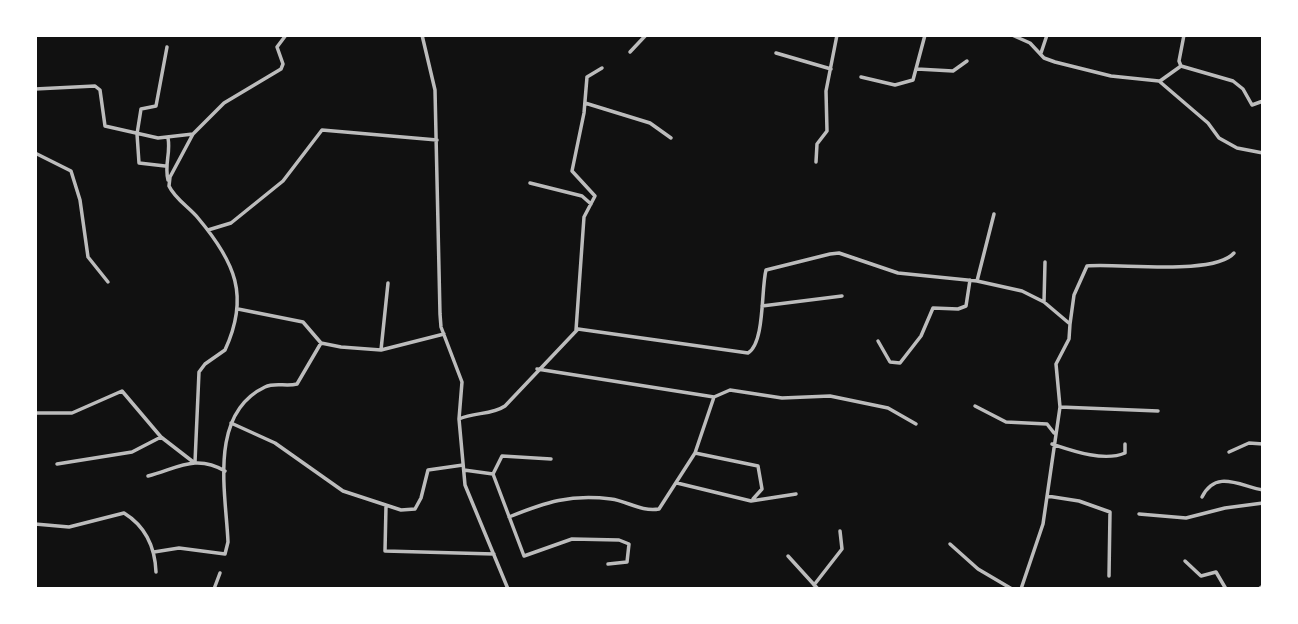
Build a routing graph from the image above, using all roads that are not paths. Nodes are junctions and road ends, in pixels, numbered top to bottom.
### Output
1 (286, 35) edge
2 (432, 35) edge
3 (646, 35) edge
4 (837, 35) edge
5 (925, 35) edge
6 (1012, 35) edge
7 (1047, 35) edge
8 (1184, 35) edge
9 (422, 36) edge
10 (167, 47) dead end
11 (630, 52) dead end
12 (776, 53) dead end
13 (1041, 54) junction
14 (967, 61) dead end
15 (1181, 66) junction
16 (602, 68) dead end
17 (831, 69) junction
18 (917, 69) junction
19 (860, 76) dead end
20 (1159, 81) junction
21 (35, 89) edge
22 (1263, 101) edge
23 (585, 103) junction
24 (137, 134) junction
25 (193, 134) junction
26 (168, 138) junction
27 (671, 138) dead end
28 (437, 140) junction
29 (35, 153) edge
30 (1263, 153) edge
31 (816, 162) dead end
32 (164, 166) junction
33 (169, 182) junction
34 (530, 183) dead end
35 (591, 204) junction
36 (994, 214) dead end
37 (208, 230) junction
38 (1234, 253) dead end
39 (1045, 262) dead end
40 (970, 280) junction
41 (977, 281) junction
42 (108, 282) dead end
43 (387, 283) dead end
44 (842, 296) dead end
45 (1044, 302) junction
46 (762, 306) junction
47 (238, 309) junction
48 (1070, 324) junction
49 (576, 330) junction
50 (444, 334) junction
51 (878, 341) dead end
52 (320, 343) junction
53 (381, 350) junction
54 (537, 369) junction
55 (714, 397) junction
56 (975, 406) dead end
57 (1060, 407) junction
58 (1158, 411) dead end
59 (35, 413) edge
60 (459, 419) junction
61 (231, 423) junction
62 (916, 424) dead end
63 (1054, 433) junction
64 (161, 437) junction
65 (1263, 443) edge
66 (1052, 444) junction
67 (1125, 444) dead end
68 (1229, 452) dead end
69 (695, 453) junction
70 (551, 459) dead end
71 (193, 462) junction
72 (57, 464) dead end
73 (463, 467) junction
74 (225, 471) junction
75 (493, 474) junction
76 (148, 476) dead end
77 (677, 483) junction
78 (1263, 490) edge
79 (796, 494) dead end
80 (1047, 496) junction
81 (1202, 497) dead end
82 (751, 501) junction
83 (1263, 503) edge
84 (386, 505) junction
85 (1139, 514) dead end
86 (509, 517) junction
87 (35, 524) edge
88 (840, 531) dead end
89 (950, 544) dead end
90 (154, 552) junction
91 (494, 554) junction
92 (788, 556) dead end
93 (1185, 561) dead end
94 (608, 564) dead end
95 (156, 572) dead end
96 (220, 573) dead end
97 (1109, 576) dead end
98 (814, 585) junction
99 (214, 589) edge
100 (508, 589) edge
101 (818, 589) edge
102 (1012, 589) edge
103 (1021, 589) edge
104 (1226, 589) edge

1 - 25 street
2 - 9 street
3 - 11 street
4 - 17 street
5 - 18 street
6 - 13 street
7 - 13 street
8 - 15 street
9 - 28 street
10 - 24 street
12 - 17 street
13 - 20 street
14 - 18 street
15 - 20 street
15 - 22 street
16 - 23 street
17 - 31 street
18 - 19 street
20 - 30 street
21 - 24 street
23 - 27 street
23 - 35 street
24 - 26 street
24 - 32 street
25 - 26 street
25 - 33 street
26 - 32 street
28 - 37 street
28 - 50 street
29 - 42 street
32 - 33 street
33 - 37 street
34 - 35 street
35 - 49 street
36 - 41 street
37 - 47 street
38 - 48 street
39 - 45 street
40 - 41 street
40 - 46 street
40 - 51 street
41 - 45 street
43 - 53 street
44 - 46 street
45 - 48 street
46 - 49 street
47 - 52 street
47 - 71 street
48 - 57 street
49 - 54 street
50 - 53 street
50 - 60 street
52 - 53 street
52 - 61 street
54 - 55 street
54 - 60 street
55 - 62 street
55 - 69 street
56 - 63 street
57 - 58 street
57 - 63 street
59 - 64 street
60 - 73 street
61 - 74 street
61 - 84 street
63 - 66 street
64 - 71 street
64 - 72 street
65 - 68 street
66 - 67 street
66 - 80 street
69 - 77 street
69 - 82 street
70 - 75 street
71 - 74 street
71 - 76 street
73 - 75 street
73 - 84 street
73 - 91 street
74 - 90 street
75 - 86 street
77 - 82 street
77 - 86 street
78 - 81 street
79 - 82 street
80 - 97 street
80 - 103 street
83 - 85 street
84 - 91 street
86 - 94 street
87 - 90 street
88 - 98 street
89 - 102 street
90 - 95 street
91 - 100 street
92 - 98 street
93 - 104 street
96 - 99 street
98 - 101 street

